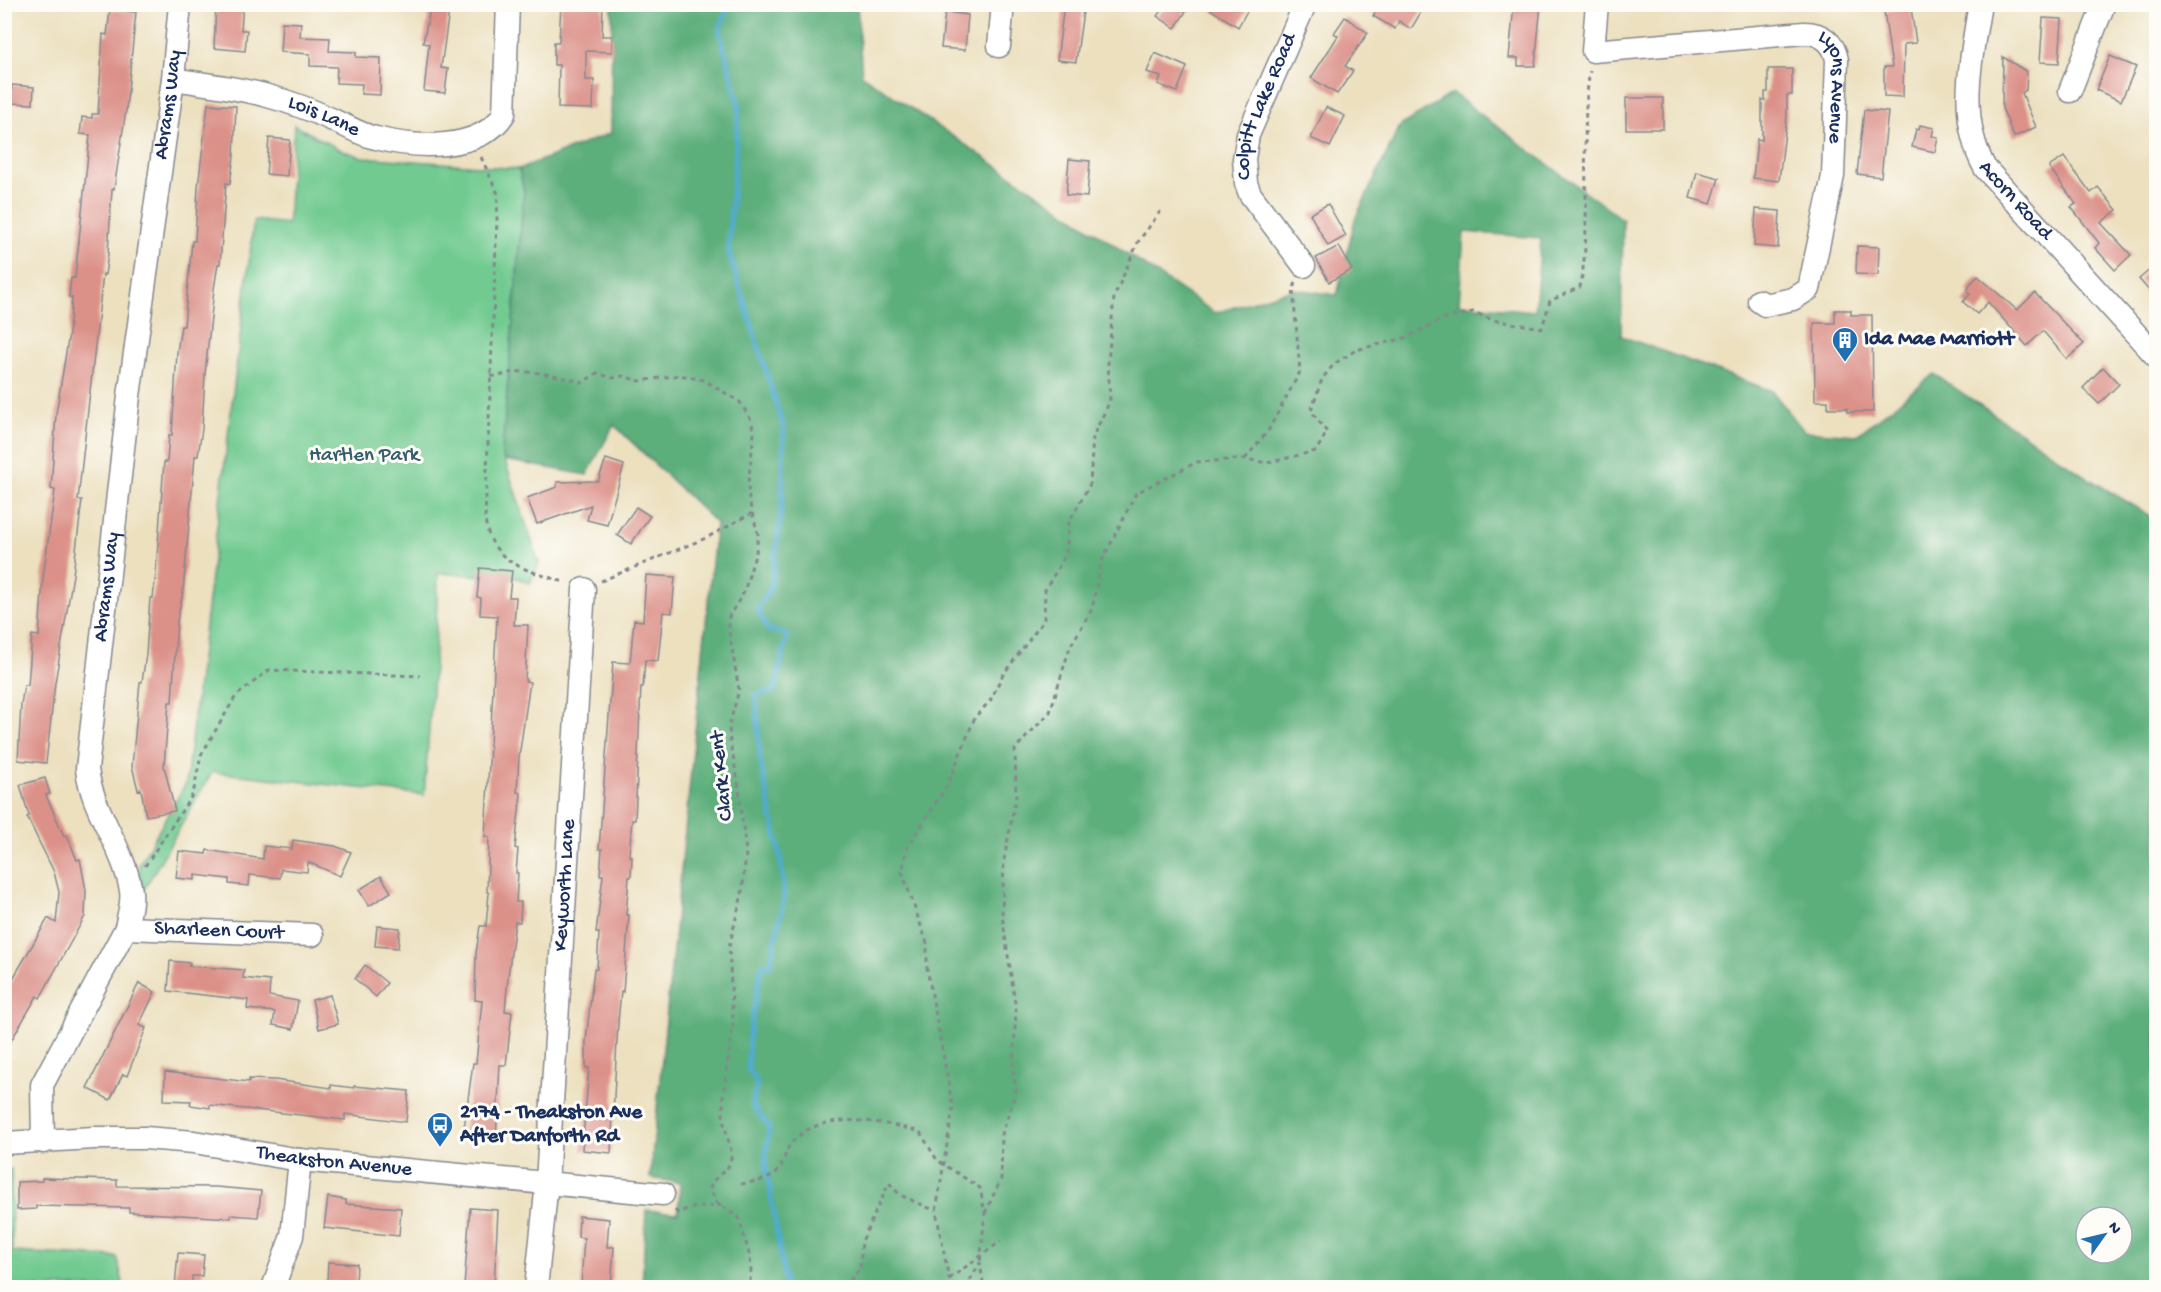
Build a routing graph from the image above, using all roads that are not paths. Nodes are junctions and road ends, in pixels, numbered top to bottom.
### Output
1 (180, 4) edge
2 (508, 4) edge
3 (1003, 4) edge
4 (1305, 4) edge
5 (1597, 4) edge
6 (1980, 4) edge
7 (2104, 4) edge
8 (999, 46) dead end
9 (173, 79) junction
10 (2070, 91) dead end
11 (1304, 266) road end
12 (1759, 301) dead end
13 (2157, 356) edge
14 (584, 589) road end
15 (126, 928) junction
16 (312, 935) dead end
17 (43, 1142) junction
18 (4, 1143) edge
19 (300, 1160) junction
20 (547, 1182) junction
21 (663, 1194) road end
22 (273, 1287) edge
23 (536, 1287) edge

1 - 9 street, Abrams Way
2 - 9 street, Lois Lane
3 - 8 street
4 - 11 street, Colpitt Lake Road
5 - 12 street, Lyons Avenue
6 - 13 street, Acorn Road
7 - 10 street
9 - 15 street, Abrams Way
14 - 20 street, Keyworth Lane
15 - 16 street, Sharleen Court
15 - 17 street, Abrams Way
17 - 18 street, Theakston Avenue
17 - 19 street, Theakston Avenue
19 - 20 street, Theakston Avenue
19 - 22 street
20 - 21 street, Theakston Avenue
20 - 23 street, Keyworth Lane

